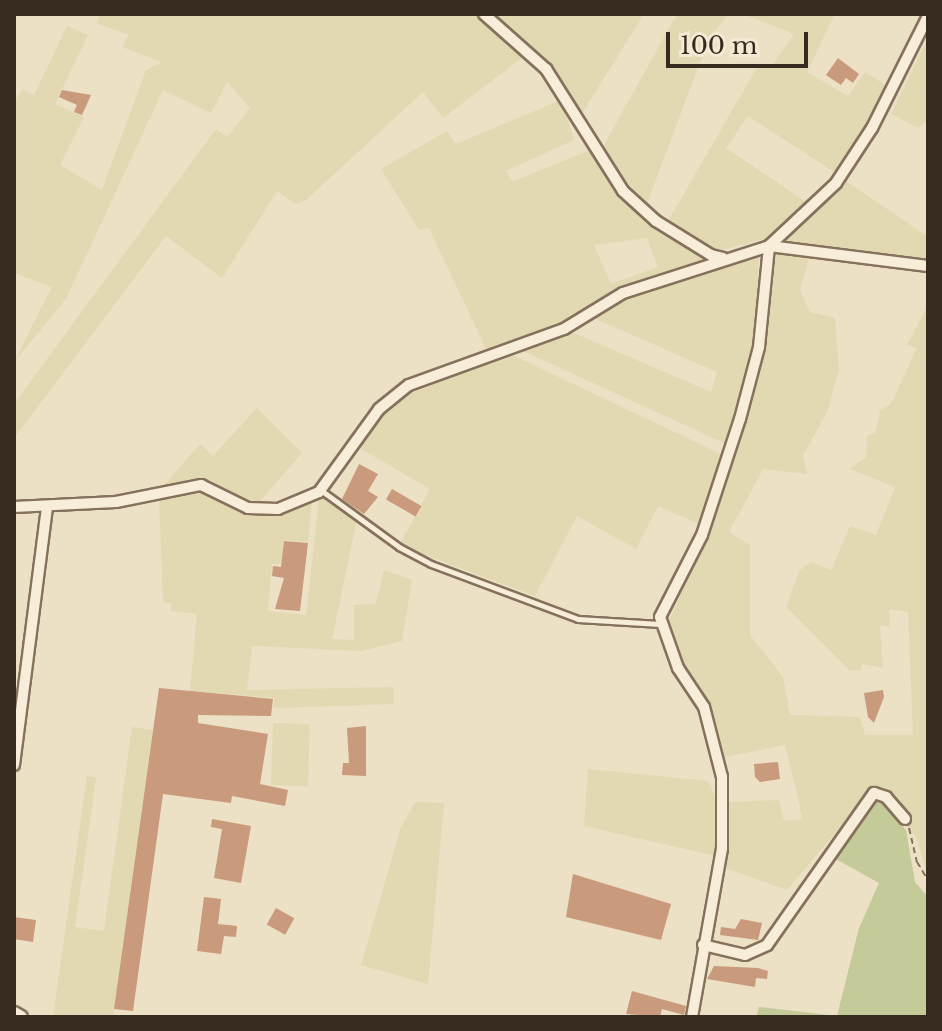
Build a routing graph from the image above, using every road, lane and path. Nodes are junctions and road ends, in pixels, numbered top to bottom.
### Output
1 (484, 14) edge
2 (928, 16) edge
3 (769, 246) junction
4 (725, 258) junction
5 (928, 266) edge
6 (321, 490) junction
7 (47, 506) junction
8 (14, 507) edge
9 (660, 624) junction
10 (14, 765) edge
11 (905, 819) joint
12 (928, 880) edge
13 (703, 945) junction
14 (14, 1013) edge
15 (21, 1017) edge
16 (692, 1017) edge

1 - 4 street
2 - 3 street
3 - 4 street
3 - 5 street
3 - 9 street
4 - 6 street
6 - 7 street
6 - 9 lane
7 - 8 street
7 - 10 street
9 - 13 street
11 - 12 path
11 - 13 street
13 - 16 street
14 - 15 street

